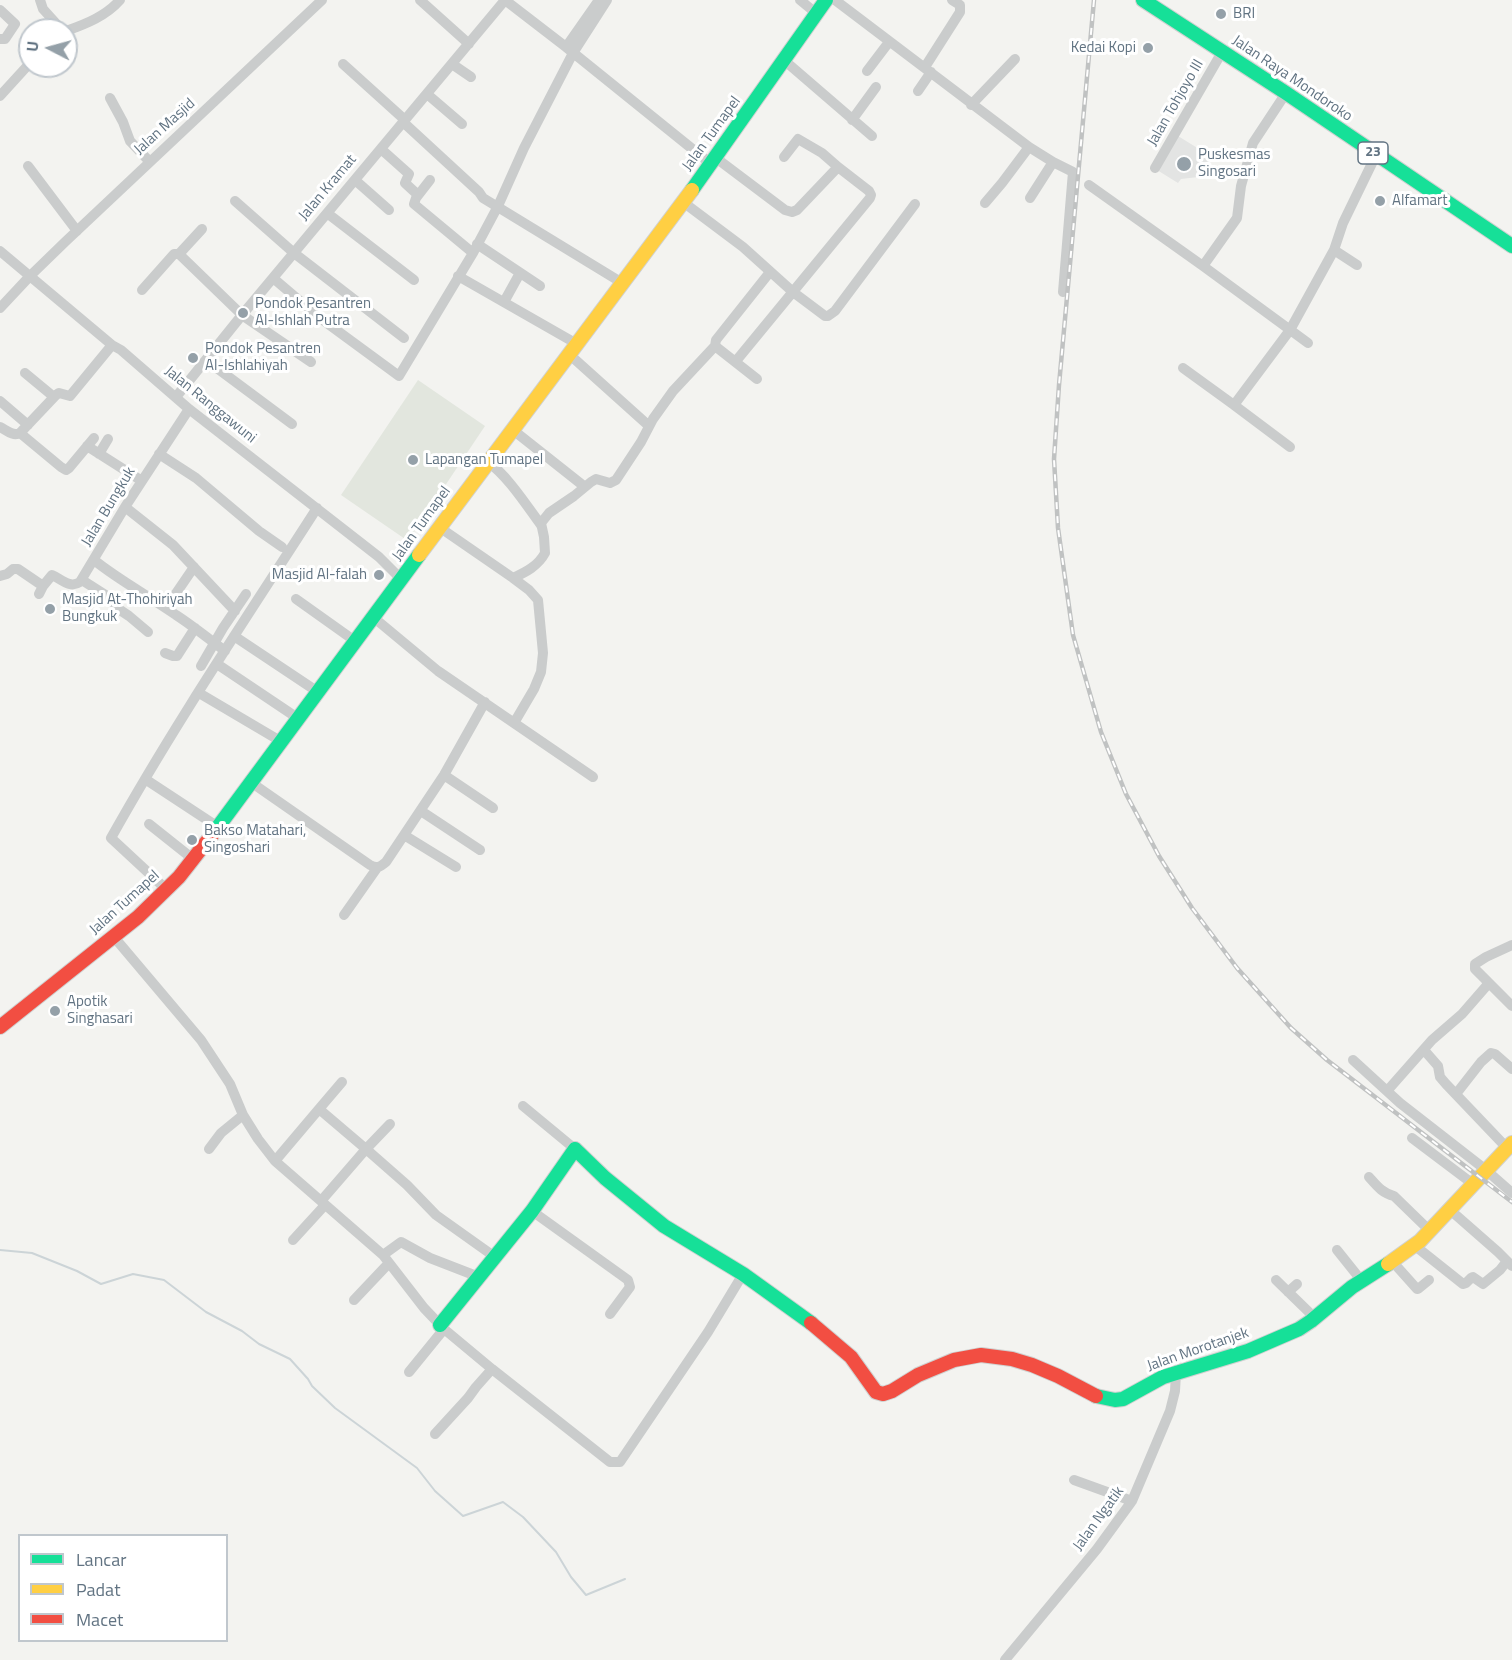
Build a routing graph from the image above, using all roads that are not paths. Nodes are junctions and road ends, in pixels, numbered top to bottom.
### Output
1 (40, 0) edge
2 (120, 0) edge
3 (322, 0) edge
4 (420, 0) edge
5 (505, 0) edge
6 (599, 0) edge
7 (607, 0) edge
8 (800, 0) edge
9 (826, 0) edge
10 (835, 0) edge
11 (952, 0) edge
12 (1143, 0) edge
13 (1161, 0) edge
14 (0, 10) edge
15 (817, 14) junction
16 (52, 18) edge
17 (78, 27) edge
18 (0, 39) edge
19 (889, 42) junction
20 (469, 44) junction
21 (570, 50) junction
22 (1222, 52) junction
23 (1237, 56) junction
24 (1015, 59) dead end
25 (785, 60) junction
26 (343, 64) dead end
27 (452, 64) junction
28 (928, 69) junction
29 (867, 71) dead end
30 (18, 76) edge
31 (471, 77) dead end
32 (876, 87) dead end
33 (918, 91) dead end
34 (1286, 93) junction
35 (427, 94) junction
36 (0, 96) edge
37 (110, 98) dead end
38 (971, 105) junction
39 (852, 120) junction
40 (404, 121) junction
41 (462, 124) dead end
42 (872, 136) dead end
43 (1029, 147) junction
44 (381, 149) junction
45 (1376, 155) junction
46 (784, 157) dead end
47 (149, 161) junction
48 (713, 161) junction
49 (1053, 162) junction
50 (28, 166) dead end
51 (838, 167) junction
52 (1155, 168) dead end
53 (355, 180) junction
54 (430, 180) dead end
55 (1089, 185) dead end
56 (418, 195) junction
57 (1030, 198) dead end
58 (235, 201) dead end
59 (490, 202) junction
60 (683, 202) junction
61 (985, 203) dead end
62 (915, 204) dead end
63 (389, 210) dead end
64 (327, 213) junction
65 (202, 229) dead end
66 (76, 231) junction
67 (1512, 232) edge
68 (1512, 246) edge
69 (473, 248) junction
70 (1334, 250) junction
71 (0, 251) edge
72 (294, 253) junction
73 (179, 254) junction
74 (1358, 265) dead end
75 (1203, 266) junction
76 (770, 272) junction
77 (520, 273) junction
78 (30, 276) junction
79 (458, 276) junction
80 (273, 278) junction
81 (414, 280) dead end
82 (624, 284) junction
83 (540, 286) dead end
84 (142, 290) dead end
85 (793, 292) junction
86 (1063, 292) dead end
87 (504, 302) junction
88 (0, 308) edge
89 (242, 315) junction
90 (1290, 330) junction
91 (404, 338) dead end
92 (1308, 343) dead end
93 (112, 345) junction
94 (714, 346) junction
95 (573, 349) junction
96 (206, 360) junction
97 (311, 362) dead end
98 (736, 362) junction
99 (1183, 368) dead end
100 (25, 373) dead end
101 (757, 379) dead end
102 (54, 397) junction
103 (176, 397) junction
104 (0, 401) edge
105 (1234, 405) junction
106 (189, 409) junction
107 (292, 424) dead end
108 (649, 426) junction
109 (0, 427) edge
110 (24, 429) junction
111 (513, 430) junction
112 (108, 439) dead end
113 (1290, 447) dead end
114 (99, 454) junction
115 (159, 454) junction
116 (488, 462) junction
117 (142, 481) junction
118 (585, 487) junction
119 (313, 505) junction
120 (125, 507) junction
121 (541, 525) junction
122 (439, 528) junction
123 (282, 547) dead end
124 (94, 560) junction
125 (194, 567) junction
126 (0, 576) edge
127 (513, 578) junction
128 (82, 580) junction
129 (402, 580) junction
130 (246, 594) dead end
131 (296, 599) dead end
132 (166, 608) junction
133 (235, 611) junction
134 (373, 617) junction
135 (195, 628) junction
136 (148, 632) dead end
137 (234, 636) junction
138 (355, 641) junction
139 (220, 648) junction
140 (165, 653) dead end
141 (217, 664) junction
142 (201, 666) dead end
143 (318, 692) junction
144 (199, 693) junction
145 (485, 702) junction
146 (299, 719) junction
147 (514, 723) junction
148 (282, 742) junction
149 (444, 775) junction
150 (593, 777) dead end
151 (145, 779) junction
152 (252, 783) junction
153 (493, 808) dead end
154 (420, 811) junction
155 (149, 824) dead end
156 (218, 827) junction
157 (404, 835) junction
158 (480, 850) dead end
159 (193, 859) junction
160 (456, 867) dead end
161 (377, 868) junction
162 (167, 890) junction
163 (344, 915) dead end
164 (114, 937) junction
165 (1512, 945) edge
166 (1489, 982) junction
167 (1512, 1006) edge
168 (2, 1026) edge
169 (1424, 1050) junction
170 (1353, 1060) dead end
171 (1512, 1069) edge
172 (342, 1082) dead end
173 (1387, 1091) junction
174 (1456, 1094) junction
175 (523, 1106) dead end
176 (320, 1109) junction
177 (243, 1115) junction
178 (390, 1124) dead end
179 (1412, 1138) dead end
180 (1509, 1145) edge
181 (209, 1149) dead end
182 (366, 1149) junction
183 (575, 1149) junction
184 (275, 1161) junction
185 (1486, 1170) junction
186 (1368, 1177) dead end
187 (1473, 1184) junction
188 (1512, 1193) edge
189 (323, 1203) junction
190 (1449, 1209) junction
191 (532, 1211) junction
192 (1429, 1230) junction
193 (293, 1240) dead end
194 (1336, 1250) dead end
195 (1422, 1252) junction
196 (495, 1257) junction
197 (386, 1259) junction
198 (1506, 1260) edge
199 (1392, 1261) junction
200 (743, 1274) junction
201 (479, 1277) junction
202 (1276, 1280) dead end
203 (1429, 1280) dead end
204 (1361, 1281) junction
205 (1297, 1284) dead end
206 (1288, 1292) junction
207 (354, 1300) dead end
208 (610, 1314) dead end
209 (1315, 1318) junction
210 (442, 1327) junction
211 (492, 1369) junction
212 (409, 1372) dead end
213 (1176, 1373) junction
214 (435, 1434) dead end
215 (1074, 1480) dead end
216 (1132, 1501) junction
217 (1005, 1660) edge

1 - 16 street
2 - 17 street
3 - 47 street, Jalan Masjid
4 - 20 street
5 - 20 street, Jalan Kramat
5 - 21 street
6 - 21 street
7 - 21 street
8 - 15 street
9 - 15 main road, Jalan Tumapel
10 - 19 street
11 - 28 street
12 - 22 main road, Jalan Raya Mondoroko / 23
13 - 23 main road, Jalan Raya Mondoroko / 23
14 - 18 street
15 - 25 main road, Jalan Tumapel
19 - 28 street
19 - 29 street
20 - 27 street, Jalan Kramat
21 - 48 street
21 - 59 street
22 - 23 main road, Jalan Raya Mondoroko / 23
22 - 52 street, Jalan Tohjoyo III
23 - 34 main road, Jalan Raya Mondoroko / 23
23 - 67 main road, Jalan Raya Mondoroko / 23
24 - 38 street
25 - 39 street
25 - 48 main road, Jalan Tumapel
26 - 40 street
27 - 31 street
27 - 35 street, Jalan Kramat
28 - 33 street
28 - 38 street
30 - 36 street
32 - 39 street
34 - 45 main road, Jalan Raya Mondoroko / 23
34 - 75 street
35 - 40 street, Jalan Kramat
35 - 41 street
37 - 47 street
38 - 43 street
39 - 42 street
40 - 44 street, Jalan Kramat
40 - 59 street
43 - 49 street
43 - 61 street
44 - 53 street, Jalan Kramat
44 - 56 street
45 - 68 main road, Jalan Raya Mondoroko / 23
45 - 70 street
46 - 51 street
47 - 66 street, Jalan Masjid
48 - 51 street
48 - 60 main road, Jalan Tumapel
49 - 57 street
49 - 86 street
50 - 66 street
51 - 85 street
53 - 63 street
53 - 64 street, Jalan Kramat
54 - 56 street
55 - 75 street
56 - 69 street
58 - 72 street
59 - 69 street
59 - 82 street
60 - 76 street
60 - 82 main road, Jalan Tumapel
62 - 85 street
64 - 72 street, Jalan Kramat
64 - 81 street
65 - 73 street
66 - 78 street, Jalan Masjid
69 - 77 street
69 - 79 street
70 - 74 street
70 - 90 street
71 - 78 street, Jalan Ranggawuni
72 - 80 street, Jalan Kramat
72 - 91 street
73 - 84 street
73 - 89 street
75 - 90 street
76 - 85 street
76 - 94 street
77 - 83 street
77 - 87 street
78 - 88 street, Jalan Masjid
78 - 93 street, Jalan Ranggawuni
79 - 80 street
79 - 87 street
80 - 89 street, Jalan Kramat
82 - 95 main road, Jalan Tumapel
85 - 98 street
87 - 95 street
89 - 96 street, Jalan Kramat
89 - 97 street
90 - 92 street
90 - 105 street
93 - 102 street
93 - 103 street, Jalan Ranggawuni
94 - 98 street
94 - 108 street
95 - 108 street
95 - 111 main road, Jalan Tumapel
96 - 103 street, Jalan Kramat
96 - 107 street
98 - 101 street
99 - 105 street
100 - 102 street
102 - 110 street
103 - 106 street, Jalan Ranggawuni
104 - 110 street
105 - 113 street
106 - 115 street, Jalan Bungkuk
106 - 119 street, Jalan Ranggawuni
108 - 118 street
109 - 110 street
110 - 114 street
111 - 116 main road, Jalan Tumapel
111 - 118 street
112 - 114 street
114 - 117 street
115 - 117 street, Jalan Bungkuk
115 - 123 street
116 - 121 street
116 - 122 main road, Jalan Tumapel
117 - 120 street, Jalan Bungkuk
118 - 121 street
119 - 129 street, Jalan Ranggawuni
119 - 137 street
120 - 124 street, Jalan Bungkuk
120 - 125 street
121 - 127 street
122 - 127 street
122 - 129 main road, Jalan Tumapel
124 - 128 street, Jalan Bungkuk
124 - 132 street
125 - 132 street
125 - 133 street
126 - 128 street
127 - 147 street
128 - 136 street
129 - 134 main road, Jalan Tumapel
130 - 133 street
131 - 138 street
132 - 135 street
133 - 139 street
134 - 138 main road, Jalan Tumapel
134 - 145 street
135 - 139 street
135 - 140 street
137 - 139 street
137 - 143 street
138 - 143 main road, Jalan Tumapel
139 - 141 street
139 - 142 street
141 - 144 street
141 - 146 street
143 - 146 main road, Jalan Tumapel
144 - 148 street
144 - 151 street
145 - 147 street
145 - 149 street
146 - 148 main road, Jalan Tumapel
147 - 150 street
148 - 152 main road, Jalan Tumapel
149 - 153 street
149 - 154 street
151 - 156 street
151 - 162 street
152 - 156 main road, Jalan Tumapel
152 - 161 street
154 - 157 street
154 - 158 street
155 - 159 street
156 - 159 main road, Jalan Tumapel
157 - 160 street
157 - 161 street
159 - 162 main road, Jalan Tumapel
161 - 163 street
162 - 164 main road, Jalan Tumapel
164 - 168 main road, Jalan Tumapel
164 - 177 street
165 - 166 street
166 - 167 street
166 - 169 street
169 - 173 street
169 - 174 street
170 - 173 street
171 - 174 street
172 - 176 street
173 - 185 street
174 - 180 street
175 - 183 street
176 - 182 street
176 - 184 street
177 - 181 street
177 - 184 street
178 - 182 street
179 - 187 street
180 - 185 main road, Jalan Morotanjek
182 - 189 street
182 - 196 street
183 - 191 main road
183 - 200 main road
184 - 189 street
185 - 187 main road, Jalan Morotanjek
185 - 188 street
186 - 192 street
187 - 190 main road, Jalan Morotanjek
189 - 193 street
189 - 197 street
190 - 192 main road, Jalan Morotanjek
190 - 198 street
191 - 196 main road
191 - 208 street
192 - 195 main road, Jalan Morotanjek
194 - 204 street
195 - 198 street
195 - 199 main road, Jalan Morotanjek
196 - 201 main road
197 - 201 street
197 - 207 street
197 - 210 street
199 - 203 street
199 - 204 main road, Jalan Morotanjek
200 - 211 street
200 - 213 main road, Jalan Morotanjek
201 - 210 main road
202 - 206 street
204 - 209 main road, Jalan Morotanjek
205 - 206 street
206 - 209 street
209 - 213 main road, Jalan Morotanjek
210 - 211 street
210 - 212 street
211 - 214 street
213 - 216 street, Jalan Ngatik
215 - 216 street
216 - 217 street, Jalan Ngatik

